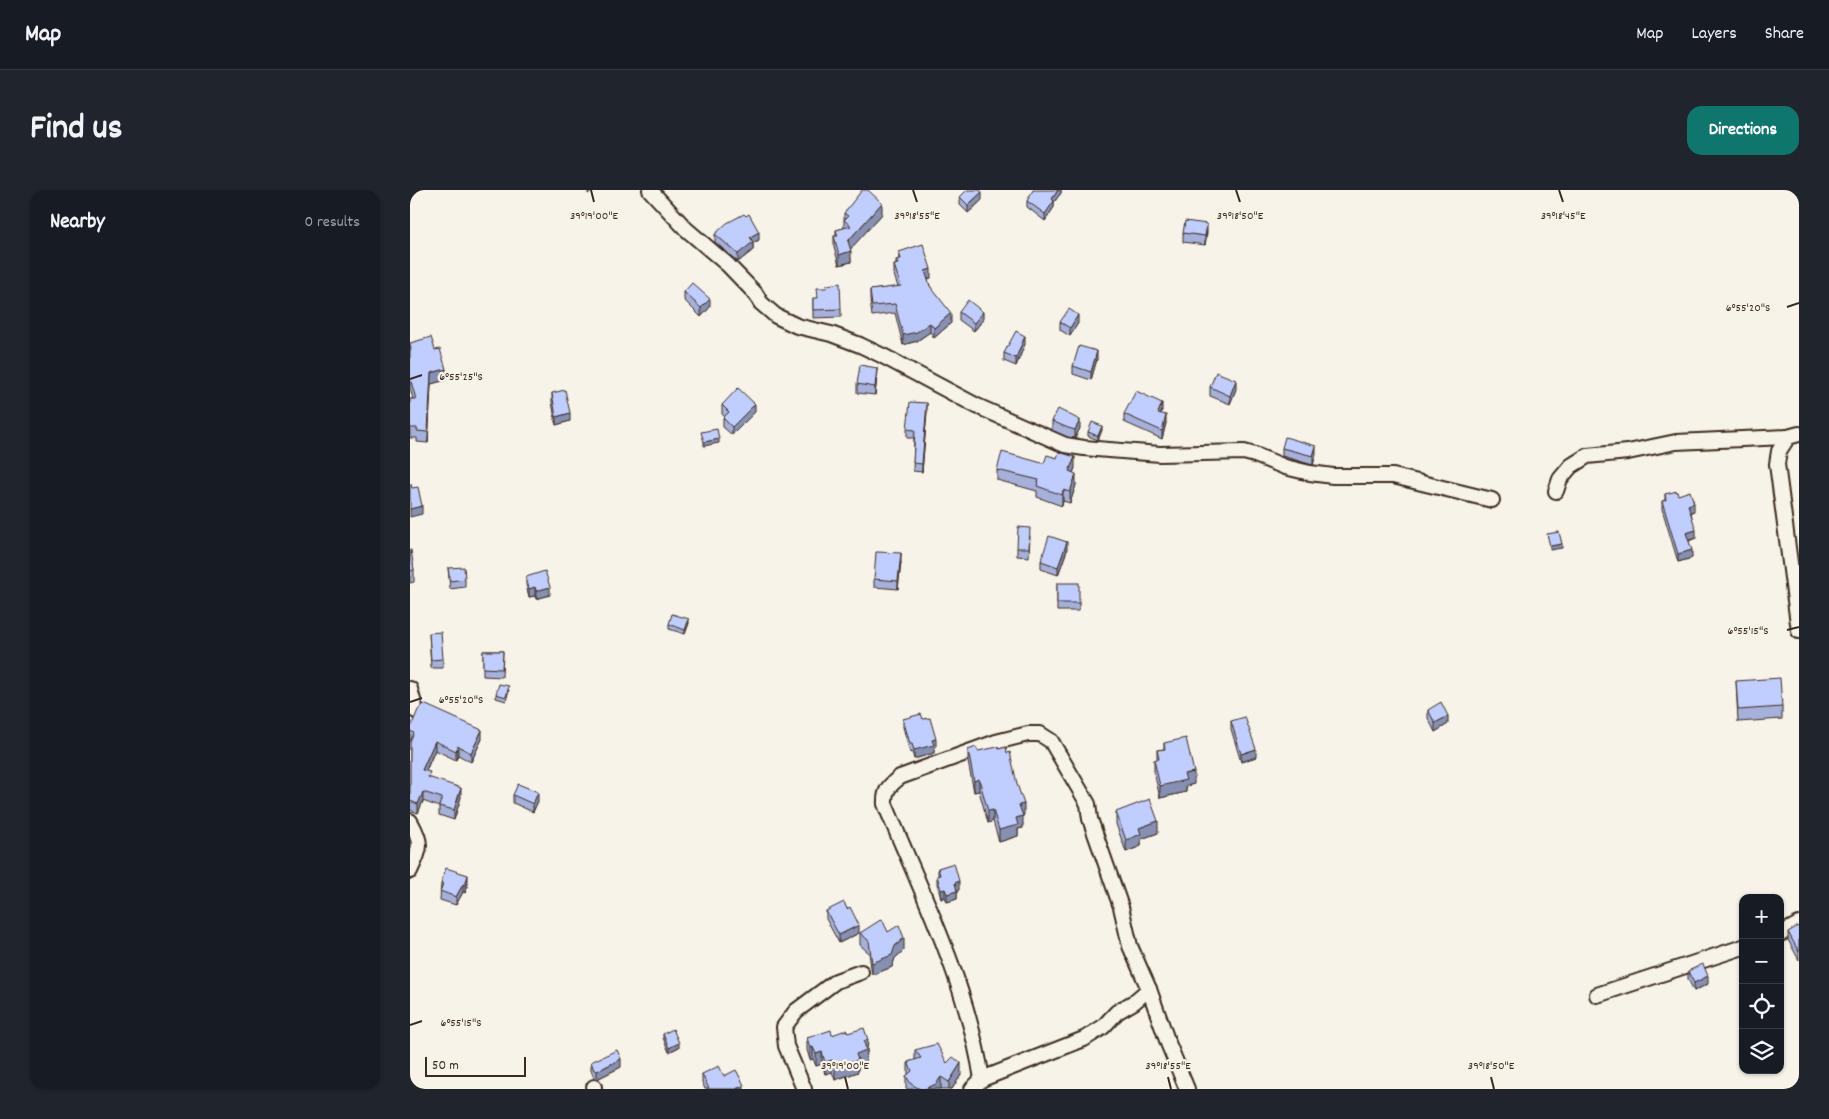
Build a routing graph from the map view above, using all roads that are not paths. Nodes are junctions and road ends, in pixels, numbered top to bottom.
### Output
1 (650, 190) edge
2 (1794, 436) edge
3 (1556, 491) dead end
4 (1492, 500) dead end
5 (1799, 631) edge
6 (410, 689) edge
7 (416, 711) edge
8 (410, 821) edge
9 (410, 871) edge
10 (1799, 924) edge
11 (1784, 932) edge
12 (1739, 948) edge
13 (861, 972) dead end
14 (1149, 989) junction
15 (1598, 995) dead end
16 (1134, 1002) junction
17 (1156, 1009) junction
18 (982, 1079) junction
19 (804, 1089) edge
20 (972, 1089) edge
21 (1187, 1089) edge

1 - 4 street
2 - 3 street
2 - 5 street
6 - 7 street
8 - 9 street
10 - 11 street
12 - 15 street
13 - 19 street
14 - 16 street
14 - 17 street
14 - 18 street
16 - 17 street
16 - 18 street
17 - 21 street
18 - 20 street

